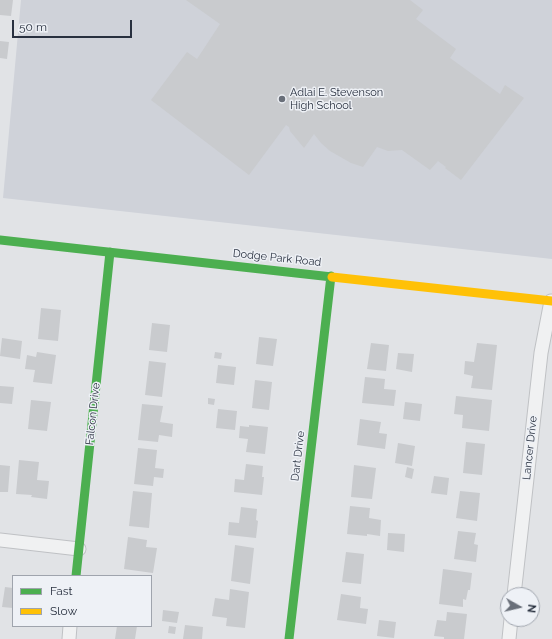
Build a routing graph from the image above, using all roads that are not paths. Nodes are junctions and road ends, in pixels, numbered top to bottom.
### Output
1 (0, 240) edge
2 (110, 252) junction
3 (331, 276) junction
4 (551, 301) edge
5 (0, 540) edge
6 (78, 549) junction
7 (76, 575) edge
8 (515, 587) edge
9 (70, 627) edge
10 (510, 627) edge
11 (69, 639) edge
12 (289, 639) edge
13 (509, 639) edge

1 - 2 street, Dodge Park Road
2 - 3 street, Dodge Park Road
2 - 6 street, Falcon Drive
3 - 4 street, Dodge Park Road
3 - 12 street, Dart Drive
4 - 8 street, Lancer Drive
5 - 6 street
6 - 7 street, Falcon Drive
9 - 11 street
10 - 13 street

